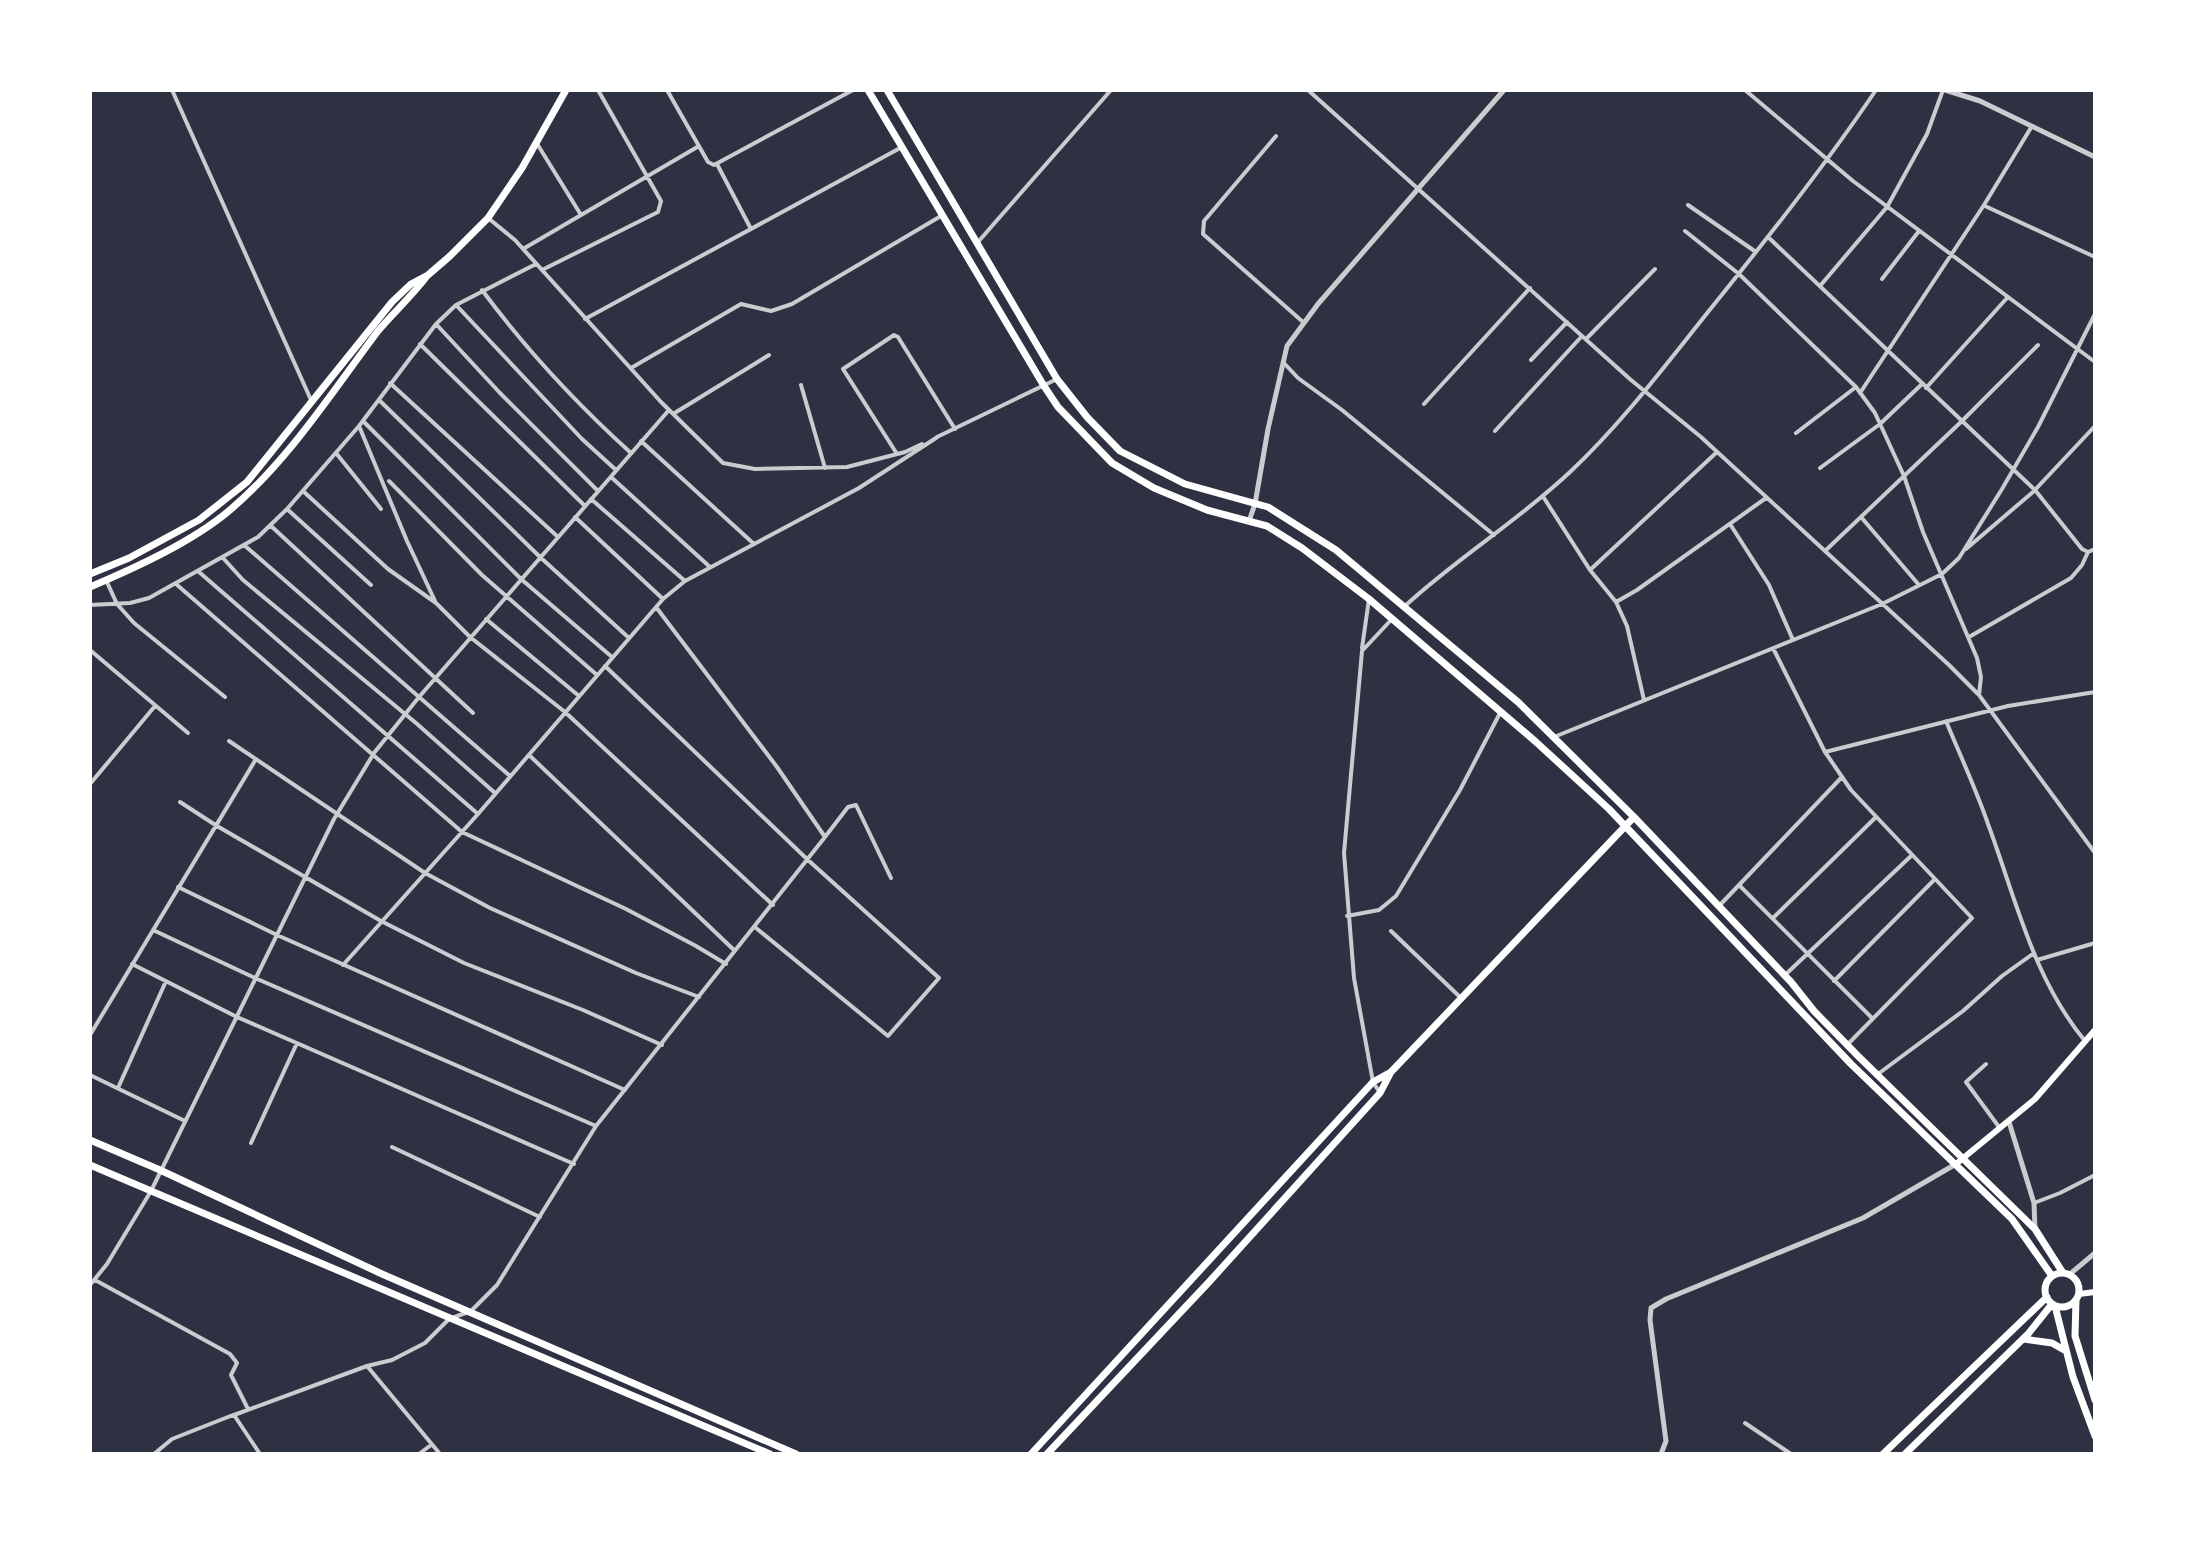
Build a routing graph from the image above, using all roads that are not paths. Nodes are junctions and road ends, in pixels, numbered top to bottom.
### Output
1 (172, 90) edge
2 (566, 90) edge
3 (598, 90) edge
4 (667, 90) edge
5 (853, 90) edge
6 (868, 90) edge
7 (887, 90) edge
8 (1111, 90) edge
9 (1308, 90) edge
10 (1504, 90) edge
11 (1745, 90) edge
12 (1876, 90) edge
13 (1944, 90) edge
14 (2032, 126) junction
15 (1276, 136) dead end
16 (536, 142) junction
17 (699, 146) junction
18 (902, 147) junction
19 (2095, 157) edge
20 (1828, 160) junction
21 (717, 163) junction
22 (646, 177) junction
23 (1418, 190) junction
24 (1688, 205) dead end
25 (1984, 205) junction
26 (1887, 207) junction
27 (581, 215) junction
28 (942, 215) junction
29 (488, 218) junction
30 (751, 229) junction
31 (1685, 231) dead end
32 (1919, 231) junction
33 (1768, 237) junction
34 (978, 242) junction
35 (523, 249) junction
36 (1756, 252) junction
37 (1951, 255) junction
38 (2095, 257) edge
39 (536, 264) junction
40 (1655, 269) dead end
41 (542, 270) junction
42 (1739, 274) junction
43 (428, 275) junction
44 (1882, 279) dead end
45 (1819, 286) junction
46 (1530, 288) junction
47 (482, 290) junction
48 (2007, 298) junction
49 (456, 305) junction
50 (2095, 314) edge
51 (585, 319) junction
52 (1303, 322) junction
53 (1567, 322) junction
54 (436, 324) junction
55 (1584, 337) junction
56 (420, 344) junction
57 (2038, 345) dead end
58 (2077, 350) junction
59 (1888, 353) junction
60 (769, 355) dead end
61 (1531, 360) dead end
62 (1283, 362) junction
63 (2095, 362) edge
64 (631, 368) junction
65 (1057, 379) junction
66 (390, 383) junction
67 (801, 385) dead end
68 (1044, 386) junction
69 (1924, 386) junction
70 (1856, 387) junction
71 (1645, 391) junction
72 (1860, 393) junction
73 (311, 400) junction
74 (379, 400) junction
75 (1424, 404) dead end
76 (671, 412) junction
77 (363, 421) junction
78 (1962, 421) junction
79 (1880, 424) junction
80 (359, 426) junction
81 (2095, 426) edge
82 (955, 429) junction
83 (1495, 431) dead end
84 (1796, 433) dead end
85 (2088, 435) junction
86 (936, 438) junction
87 (641, 441) junction
88 (2095, 442) edge
89 (1717, 452) junction
90 (336, 453) junction
91 (631, 453) junction
92 (897, 454) junction
93 (825, 468) junction
94 (1820, 468) dead end
95 (2014, 469) junction
96 (616, 470) junction
97 (1904, 476) junction
98 (610, 477) junction
99 (389, 481) dead end
100 (2035, 490) junction
101 (303, 491) junction
102 (598, 491) junction
103 (1543, 497) junction
104 (1766, 498) junction
105 (591, 499) junction
106 (223, 503) junction
107 (1255, 504) junction
108 (585, 506) junction
109 (287, 509) junction
110 (381, 509) dead end
111 (230, 510) junction
112 (575, 517) junction
113 (1861, 517) junction
114 (1249, 523) junction
115 (1730, 524) junction
116 (270, 525) junction
117 (1494, 535) junction
118 (558, 537) junction
119 (754, 544) junction
120 (244, 545) junction
121 (2095, 549) edge
122 (1825, 551) junction
123 (1964, 551) junction
124 (2088, 552) junction
125 (540, 557) junction
126 (223, 558) junction
127 (710, 567) junction
128 (1590, 570) junction
129 (198, 572) junction
130 (90, 574) edge
131 (1942, 574) junction
132 (521, 579) junction
133 (106, 580) junction
134 (685, 581) junction
135 (176, 584) junction
136 (371, 585) dead end
137 (1919, 585) junction
138 (90, 587) edge
139 (506, 596) junction
140 (663, 599) junction
141 (1369, 599) junction
142 (1616, 602) junction
143 (436, 603) junction
144 (117, 604) junction
145 (1882, 604) junction
146 (90, 605) edge
147 (656, 607) junction
148 (1404, 607) junction
149 (486, 619) junction
150 (1391, 620) junction
151 (470, 637) junction
152 (1968, 637) junction
153 (629, 638) junction
154 (1793, 640) junction
155 (1773, 648) junction
156 (90, 650) edge
157 (1362, 651) junction
158 (612, 657) junction
159 (605, 666) junction
160 (597, 675) junction
161 (436, 678) junction
162 (2095, 692) edge
163 (1979, 695) junction
164 (579, 696) junction
165 (225, 697) dead end
166 (419, 697) junction
167 (1644, 700) junction
168 (155, 706) junction
169 (1991, 710) junction
170 (565, 712) junction
171 (1501, 712) junction
172 (405, 713) junction
173 (473, 713) dead end
174 (1946, 721) junction
175 (188, 733) dead end
176 (388, 735) junction
177 (1551, 737) junction
178 (229, 741) dead end
179 (1825, 752) junction
180 (374, 753) junction
181 (529, 755) junction
182 (256, 759) junction
183 (510, 776) junction
184 (1842, 777) junction
185 (90, 784) edge
186 (495, 793) junction
187 (180, 802) dead end
188 (338, 812) junction
189 (478, 814) junction
190 (1634, 817) junction
191 (1875, 818) junction
192 (217, 826) junction
193 (1626, 827) junction
194 (462, 832) junction
195 (825, 837) junction
196 (2095, 853) edge
197 (1911, 856) junction
198 (808, 860) junction
199 (425, 873) junction
200 (305, 878) junction
201 (891, 878) dead end
202 (1934, 880) junction
203 (1739, 885) junction
204 (178, 887) junction
205 (773, 905) junction
206 (1719, 906) junction
207 (1347, 916) junction
208 (1773, 918) junction
209 (381, 921) junction
210 (755, 927) junction
211 (153, 930) junction
212 (1391, 931) dead end
213 (277, 935) junction
214 (2095, 943) edge
215 (734, 950) junction
216 (2034, 953) junction
217 (1807, 954) junction
218 (2037, 960) junction
219 (132, 964) junction
220 (726, 964) junction
221 (343, 965) junction
222 (1785, 975) junction
223 (255, 978) junction
224 (166, 981) junction
225 (1834, 981) junction
226 (699, 997) junction
227 (1461, 998) junction
228 (237, 1017) junction
229 (1872, 1018) junction
230 (2095, 1030) edge
231 (90, 1035) edge
232 (2085, 1041) junction
233 (297, 1043) junction
234 (662, 1045) junction
235 (1847, 1045) junction
236 (1986, 1064) dead end
237 (1391, 1072) junction
238 (1877, 1074) junction
239 (90, 1075) edge
240 (1373, 1082) junction
241 (118, 1088) junction
242 (625, 1090) junction
243 (1380, 1093) junction
244 (185, 1121) junction
245 (2009, 1122) junction
246 (596, 1126) junction
247 (2000, 1129) junction
248 (90, 1140) edge
249 (251, 1143) dead end
250 (392, 1147) dead end
251 (1964, 1158) junction
252 (574, 1164) junction
253 (1956, 1164) junction
254 (90, 1165) edge
255 (160, 1170) junction
256 (2095, 1175) edge
257 (151, 1191) junction
258 (2034, 1203) junction
259 (540, 1217) junction
260 (2035, 1229) junction
261 (2095, 1253) edge
262 (2066, 1273) junction
263 (2052, 1276) junction
264 (95, 1280) junction
265 (90, 1285) edge
266 (2094, 1293) edge
267 (2078, 1297) junction
268 (2051, 1302) junction
269 (471, 1311) junction
270 (449, 1319) junction
271 (2023, 1339) junction
272 (2066, 1351) junction
273 (367, 1366) junction
274 (2095, 1400) edge
275 (248, 1409) junction
276 (234, 1415) junction
277 (1745, 1423) dead end
278 (2095, 1436) edge
279 (431, 1445) junction
280 (154, 1454) edge
281 (260, 1454) edge
282 (419, 1454) edge
283 (440, 1454) edge
284 (770, 1454) edge
285 (796, 1454) edge
286 (1031, 1454) edge
287 (1047, 1454) edge
288 (1661, 1454) edge
289 (1791, 1454) edge
290 (1883, 1454) edge
291 (1905, 1454) edge

1 - 73 street
2 - 16 main road
3 - 22 street
4 - 17 street
5 - 21 street
6 - 18 main road
7 - 34 main road
8 - 34 street
9 - 23 street
10 - 23 street
11 - 20 street
12 - 20 street
13 - 14 street
13 - 26 street
14 - 19 street
14 - 25 street
15 - 52 street
16 - 27 street
16 - 29 main road
17 - 21 street
17 - 22 street
18 - 28 main road
18 - 30 street
20 - 26 street
20 - 33 street
21 - 30 street
22 - 27 street
22 - 41 street
23 - 46 street
23 - 52 street
24 - 36 street
25 - 37 street
25 - 38 street
26 - 32 street
26 - 45 street
27 - 35 street
28 - 64 street
28 - 68 main road
29 - 35 street
29 - 43 main road
30 - 51 street
31 - 42 street
32 - 37 street
32 - 44 street
33 - 36 street
33 - 45 street
34 - 65 main road
35 - 39 street
36 - 42 street
37 - 48 street
37 - 59 street
39 - 41 street
39 - 47 street
40 - 55 street
41 - 51 street
42 - 70 street
42 - 71 street
43 - 73 main road
43 - 111 main road
45 - 59 street
46 - 53 street
46 - 75 street
47 - 49 street
47 - 91 street
48 - 58 street
48 - 69 street
49 - 54 street
49 - 96 street
50 - 58 street
51 - 64 street
52 - 62 street
53 - 55 street
53 - 61 street
54 - 56 street
54 - 102 street
55 - 71 street
55 - 83 street
56 - 66 street
56 - 108 street
57 - 78 street
58 - 63 street
58 - 95 street
59 - 69 street
59 - 72 street
60 - 76 street
62 - 107 street
62 - 117 street
64 - 76 street
65 - 68 street
65 - 107 main road
66 - 74 street
66 - 118 street
67 - 93 street
68 - 82 street
68 - 114 main road
69 - 78 street
69 - 79 street
70 - 72 street
70 - 84 street
71 - 89 street
71 - 103 street
72 - 79 street
73 - 106 main road
74 - 77 street
74 - 125 street
76 - 87 street
76 - 93 street
77 - 80 street
77 - 132 street
78 - 95 street
78 - 97 street
79 - 94 street
79 - 97 street
80 - 90 street
80 - 143 street
81 - 85 street
82 - 86 street
82 - 92 street
85 - 88 street
85 - 100 street
86 - 92 street
86 - 119 street
87 - 91 street
87 - 119 street
89 - 104 street
89 - 128 street
90 - 101 street
90 - 110 street
91 - 96 street
92 - 93 street
95 - 100 street
95 - 123 street
96 - 98 street
97 - 113 street
97 - 131 street
98 - 102 street
98 - 127 street
99 - 139 street
100 - 123 street
100 - 124 street
101 - 109 street
101 - 143 street
102 - 105 street
103 - 117 street
103 - 128 street
104 - 115 street
104 - 122 street
105 - 108 street
105 - 134 street
106 - 111 main road
106 - 130 main road
107 - 114 street
107 - 148 main road
108 - 112 street
109 - 116 street
109 - 136 street
111 - 133 main road
112 - 118 street
112 - 140 street
113 - 122 street
113 - 137 street
114 - 141 main road
115 - 142 street
115 - 154 street
116 - 120 street
116 - 161 street
117 - 148 street
118 - 125 street
119 - 127 street
120 - 126 street
120 - 166 street
121 - 124 street
122 - 145 street
123 - 131 street
124 - 152 street
125 - 132 street
125 - 153 street
126 - 129 street
126 - 172 street
127 - 134 street
128 - 142 street
129 - 135 street
129 - 176 street
131 - 137 street
131 - 152 street
132 - 139 street
132 - 158 street
133 - 138 main road
133 - 144 street
134 - 140 street
135 - 144 street
135 - 180 street
137 - 145 street
139 - 149 street
139 - 160 street
140 - 147 street
141 - 150 main road
141 - 157 street
142 - 167 street
143 - 151 street
144 - 146 street
144 - 165 street
145 - 154 street
145 - 163 street
147 - 153 street
147 - 195 street
148 - 177 main road
149 - 151 street
149 - 164 street
150 - 157 street
150 - 171 main road
151 - 161 street
151 - 170 street
152 - 163 street
153 - 158 street
154 - 155 street
155 - 167 street
155 - 179 street
156 - 168 street
157 - 207 street
158 - 159 street
159 - 160 street
159 - 198 street
160 - 164 street
161 - 166 street
161 - 173 street
162 - 169 street
163 - 169 street
164 - 170 street
166 - 172 street
166 - 183 street
167 - 177 street
168 - 175 street
168 - 185 street
169 - 174 street
169 - 196 street
170 - 181 street
170 - 205 street
171 - 193 main road
171 - 207 street
172 - 176 street
172 - 186 street
174 - 179 street
174 - 216 street
176 - 180 street
176 - 189 street
177 - 190 main road
178 - 182 street
179 - 184 street
180 - 188 street
180 - 194 street
181 - 183 street
181 - 215 street
182 - 188 street
182 - 192 street
183 - 186 street
184 - 191 street
184 - 203 street
186 - 189 street
187 - 192 street
188 - 199 street
188 - 200 street
189 - 194 street
190 - 193 main road
190 - 206 main road
191 - 197 street
191 - 208 street
192 - 200 street
192 - 204 street
193 - 227 main road
193 - 253 main road
194 - 199 street
194 - 220 street
195 - 198 street
195 - 201 street
197 - 202 street
197 - 217 street
198 - 205 street
198 - 210 street
199 - 209 street
199 - 226 street
200 - 209 street
200 - 213 street
202 - 225 street
202 - 229 street
203 - 206 street
203 - 208 street
204 - 211 street
204 - 213 street
205 - 210 street
206 - 222 main road
207 - 240 street
208 - 217 street
209 - 221 street
209 - 234 street
210 - 215 street
211 - 219 street
211 - 223 street
212 - 227 street
213 - 221 street
213 - 223 street
214 - 218 street
215 - 220 street
216 - 218 street
216 - 238 street
217 - 222 street
217 - 225 street
218 - 232 street
219 - 224 street
219 - 231 street
220 - 226 street
221 - 242 street
222 - 235 main road
223 - 228 street
223 - 246 street
224 - 228 street
224 - 241 street
225 - 229 street
226 - 234 street
227 - 237 main road
228 - 233 street
228 - 244 street
229 - 235 street
230 - 232 main road
232 - 245 main road
233 - 249 street
233 - 252 street
234 - 242 street
235 - 238 main road
236 - 247 street
237 - 240 main road
237 - 243 main road
238 - 251 main road
239 - 241 street
240 - 243 street
240 - 286 main road
241 - 244 street
242 - 246 street
243 - 287 main road
244 - 255 street
245 - 247 main road
245 - 258 street
246 - 252 street
247 - 251 main road
248 - 255 main road
250 - 259 street
251 - 253 main road
251 - 260 main road
252 - 259 street
253 - 263 main road
253 - 288 street
254 - 257 main road
255 - 257 street
255 - 269 main road
256 - 258 street
257 - 264 street
257 - 270 main road
258 - 260 street
259 - 269 street
260 - 262 main road
261 - 262 street
262 - 263 main road
262 - 267 main road
263 - 268 main road
264 - 265 street
264 - 275 street
266 - 267 main road
267 - 268 main road
267 - 274 main road
268 - 271 main road
268 - 272 main road
268 - 290 main road
269 - 270 street
269 - 285 main road
270 - 273 street
270 - 284 main road
271 - 272 main road
271 - 291 main road
272 - 278 main road
273 - 275 street
273 - 279 street
275 - 276 street
276 - 280 street
276 - 281 street
277 - 289 street
279 - 282 street
279 - 283 street

